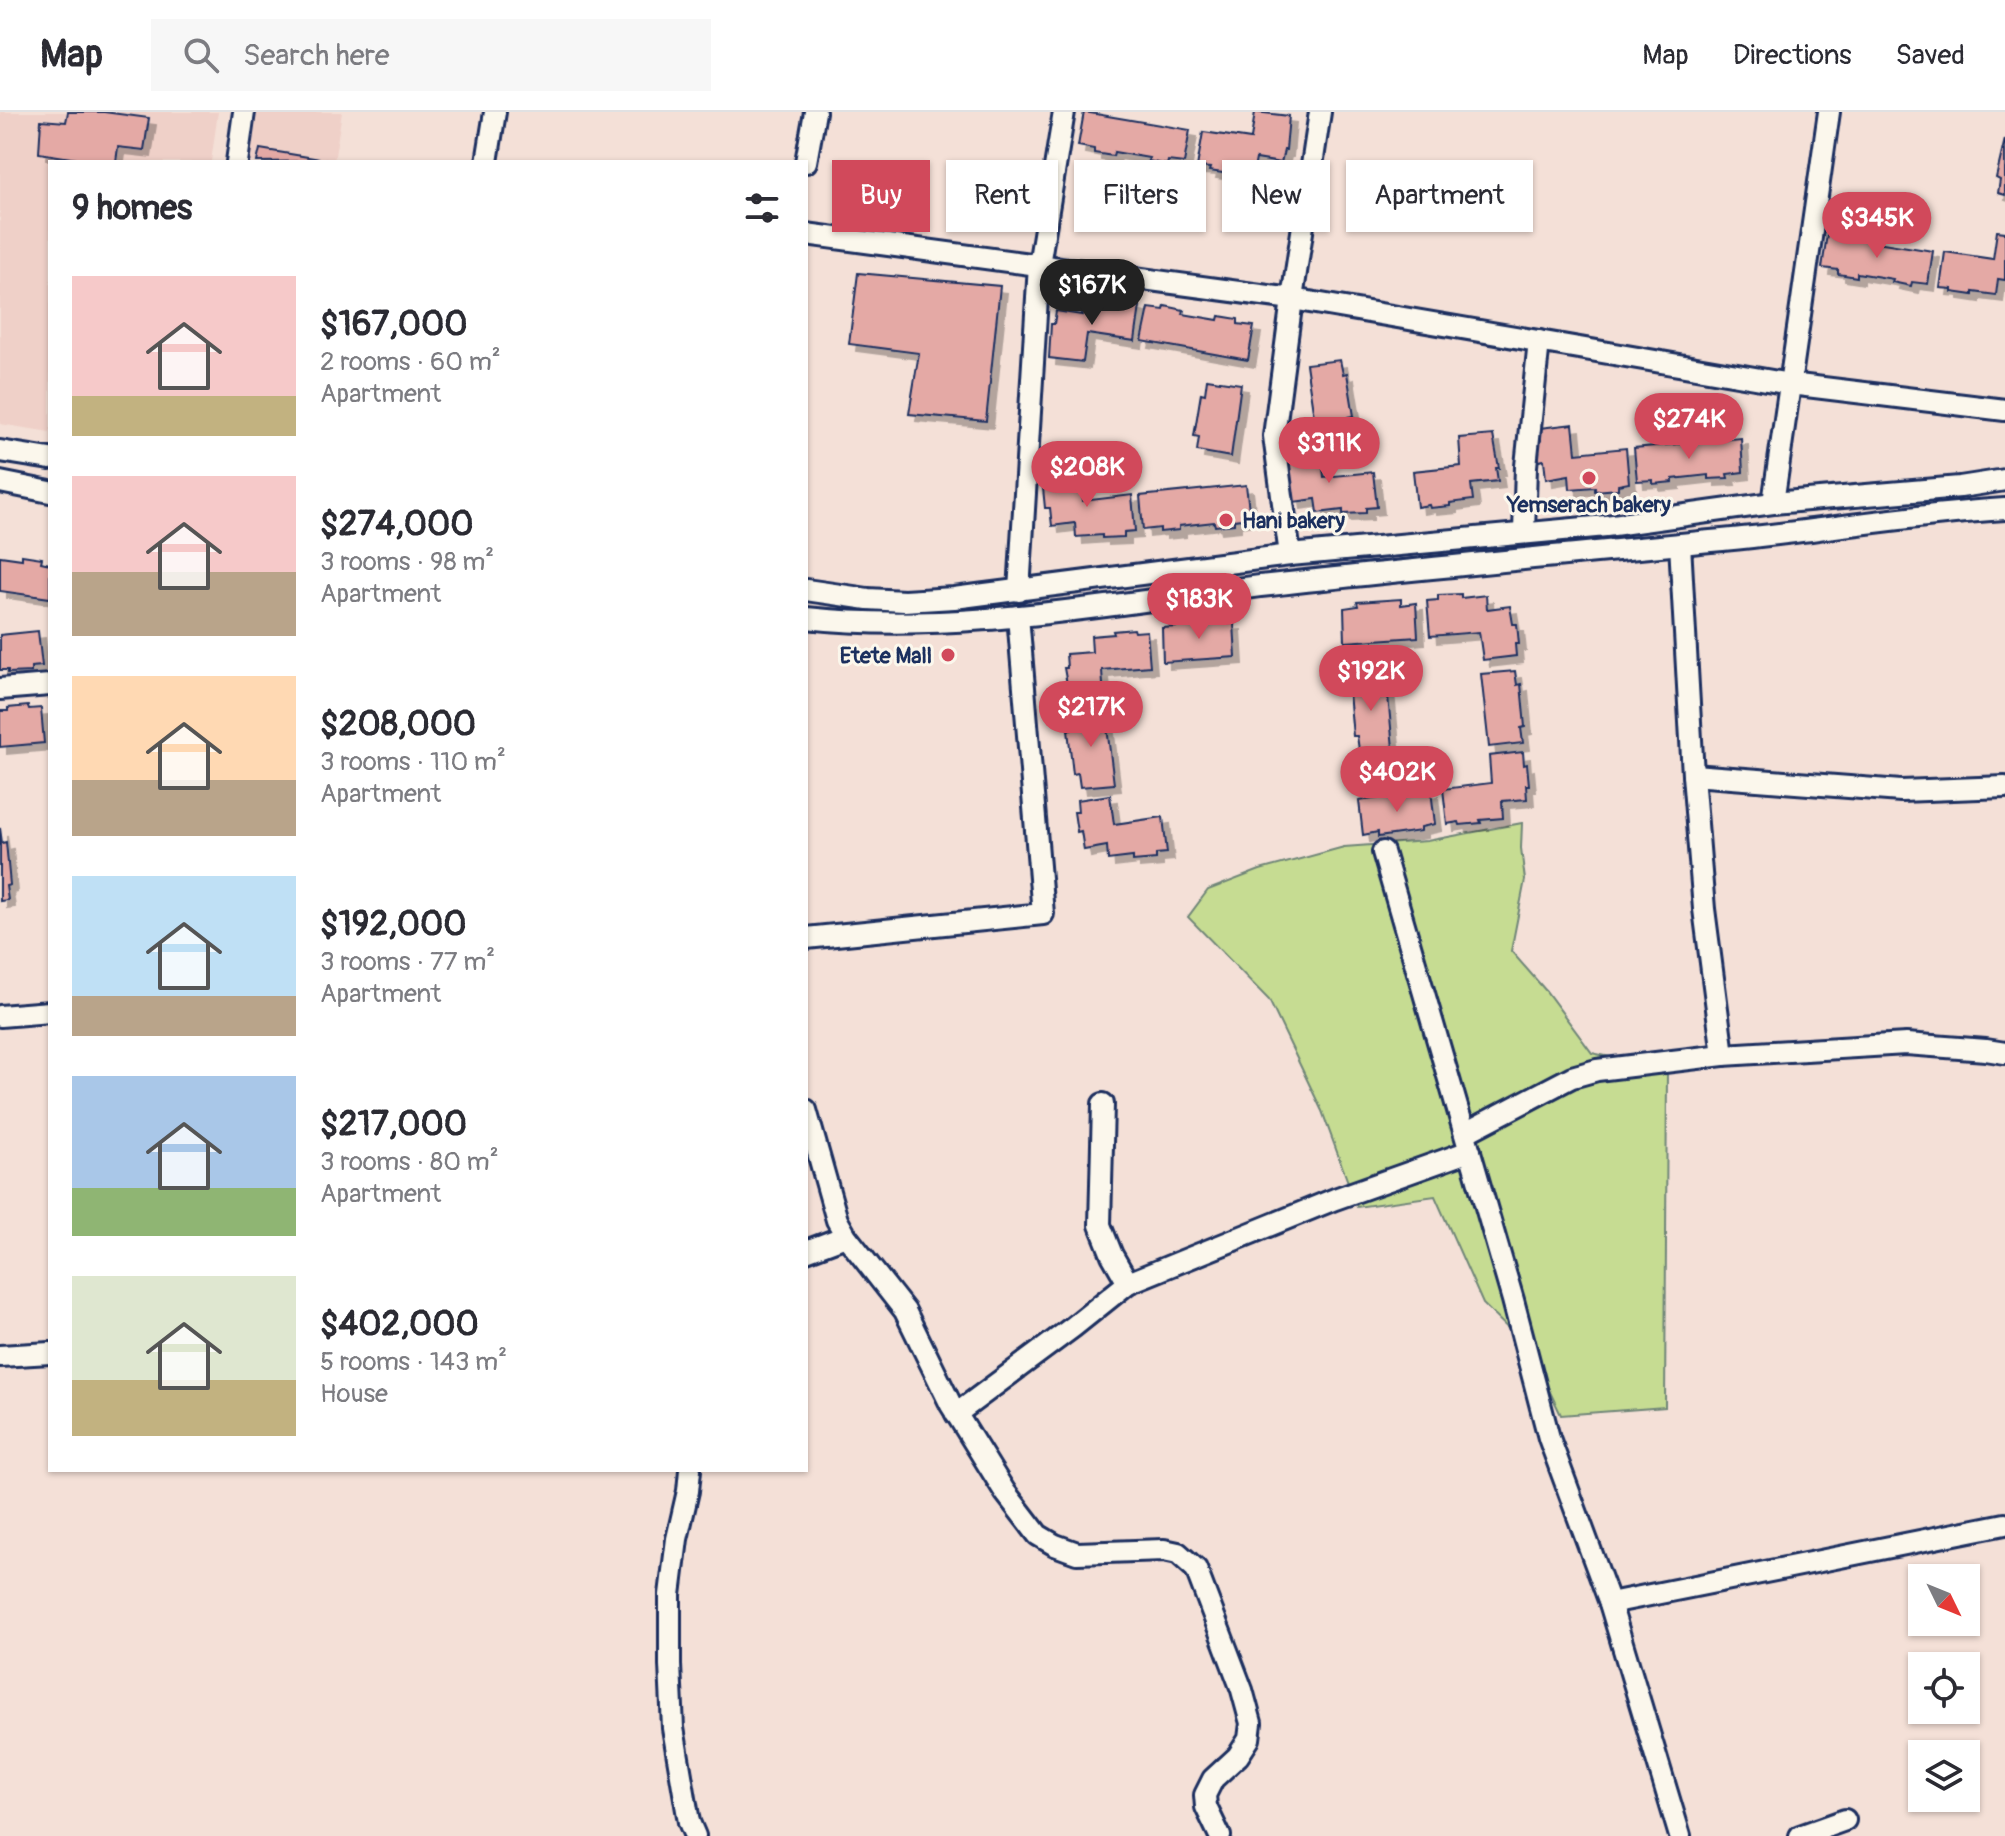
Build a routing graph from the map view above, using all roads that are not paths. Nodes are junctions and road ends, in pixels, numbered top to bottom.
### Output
1 (244, 112) edge
2 (495, 112) edge
3 (815, 112) edge
4 (1064, 112) edge
5 (1320, 112) edge
6 (1829, 112) edge
7 (237, 160) edge
8 (487, 160) edge
9 (806, 160) edge
10 (808, 234) edge
11 (1039, 265) junction
12 (1292, 299) junction
13 (1539, 341) junction
14 (1790, 384) junction
15 (2005, 410) edge
16 (0, 451) edge
17 (23, 454) junction
18 (48, 459) edge
19 (2005, 480) edge
20 (8, 483) edge
21 (48, 492) edge
22 (1773, 503) junction
23 (2005, 509) edge
24 (1606, 526) junction
25 (1524, 533) junction
26 (1680, 544) junction
27 (1606, 551) junction
28 (1290, 555) junction
29 (808, 590) edge
30 (1019, 591) junction
31 (1018, 616) junction
32 (808, 618) edge
33 (48, 685) edge
34 (0, 689) edge
35 (1693, 775) junction
36 (2005, 787) edge
37 (1383, 852) dead end
38 (808, 938) edge
39 (48, 1012) edge
40 (0, 1016) edge
41 (2005, 1053) edge
42 (1723, 1055) junction
43 (1103, 1104) dead end
44 (808, 1117) edge
45 (1468, 1142) junction
46 (846, 1236) junction
47 (808, 1250) edge
48 (1128, 1283) junction
49 (48, 1353) edge
50 (0, 1356) edge
51 (956, 1414) junction
52 (690, 1472) edge
53 (2005, 1524) edge
54 (1610, 1603) junction
55 (1845, 1820) dead end
56 (695, 1836) edge
57 (1220, 1836) edge
58 (1680, 1836) edge
59 (1800, 1836) edge

1 - 7 street
2 - 8 street
3 - 9 street
4 - 11 street
5 - 12 street
6 - 14 street
10 - 11 street
11 - 12 street
11 - 30 street
12 - 13 street
12 - 28 street
13 - 14 street
13 - 25 street
14 - 15 street
14 - 22 street
16 - 17 street
17 - 18 street
17 - 20 street
19 - 22 street
20 - 21 street
22 - 24 street
23 - 26 street
24 - 25 street
24 - 27 street
25 - 28 street
26 - 27 street
26 - 35 street
27 - 31 street
28 - 30 street
29 - 30 street
31 - 32 street
31 - 38 street
33 - 34 street
35 - 36 street
35 - 42 street
37 - 45 street
39 - 40 street
41 - 42 street
42 - 45 street
43 - 48 street
44 - 46 street
45 - 48 street
45 - 54 street
46 - 47 street
46 - 51 street
48 - 51 street
49 - 50 street
51 - 57 street
52 - 56 street
53 - 54 street
54 - 58 street
55 - 59 street

